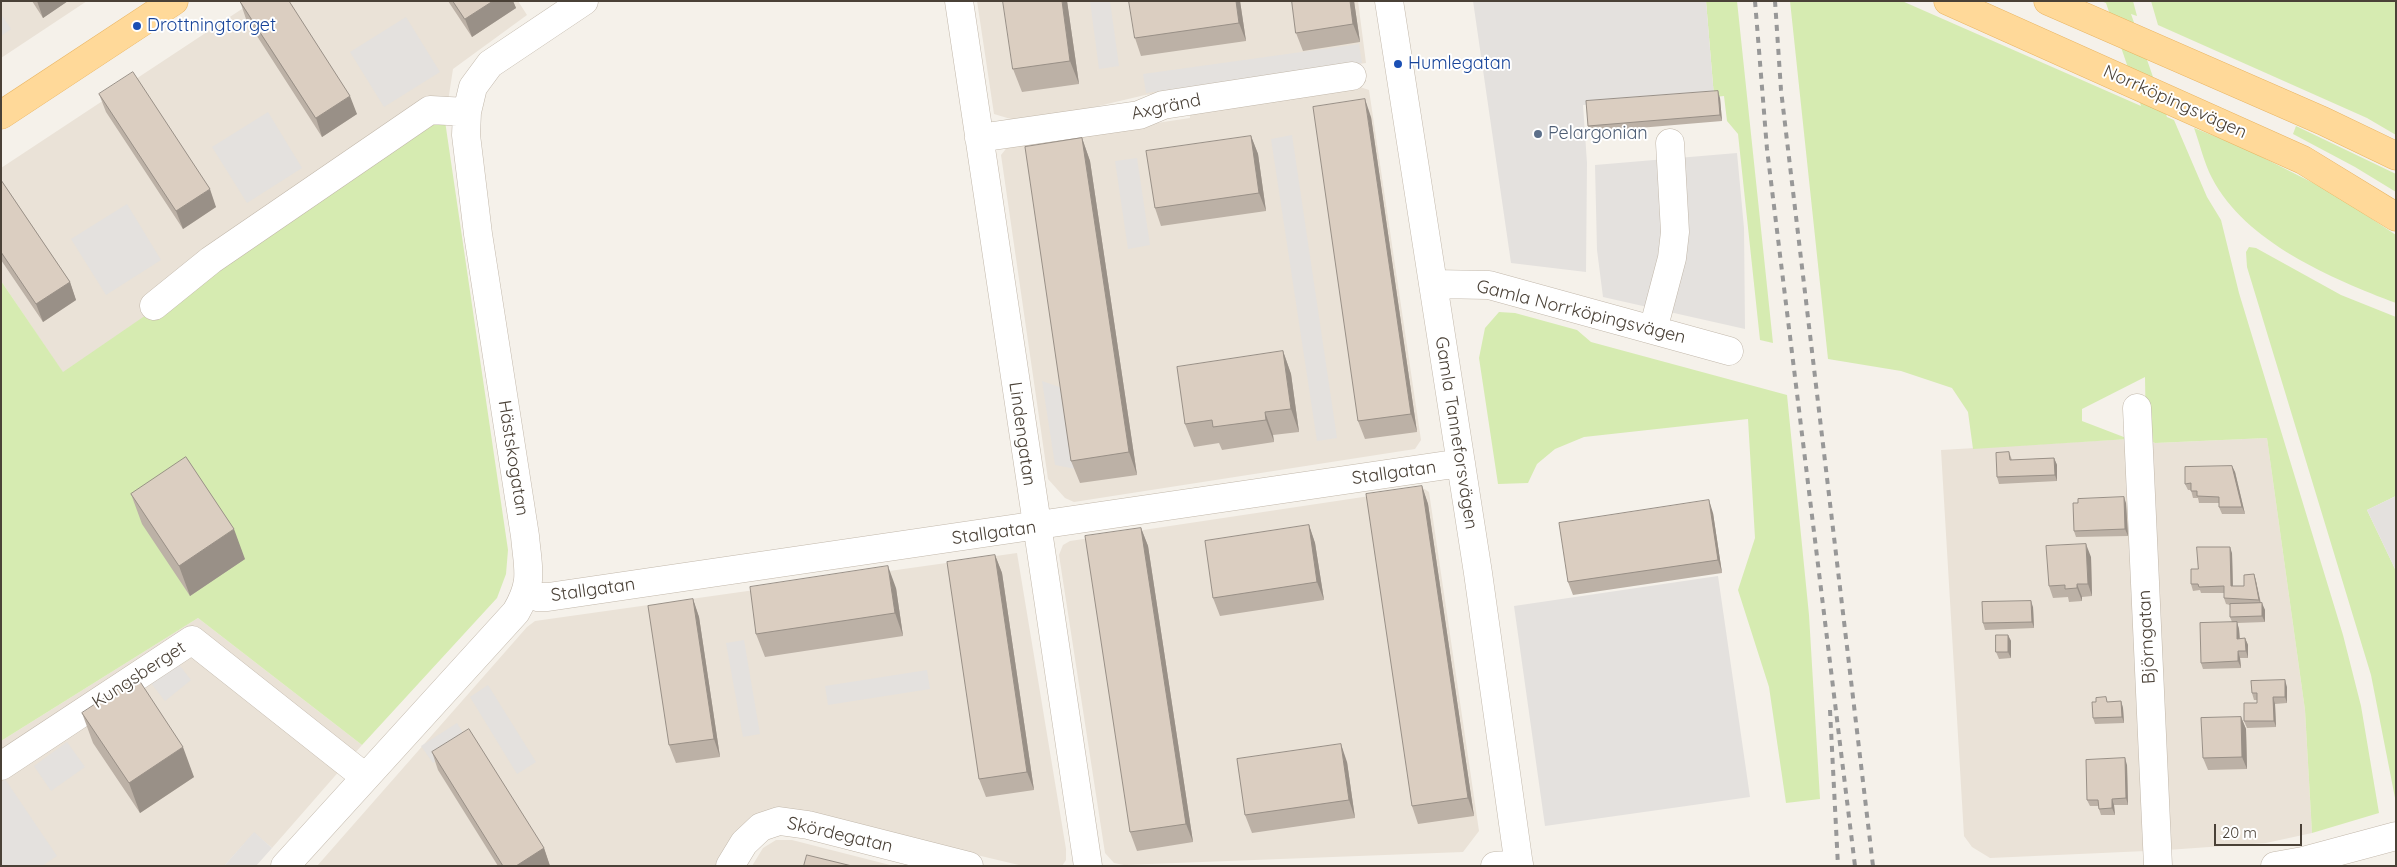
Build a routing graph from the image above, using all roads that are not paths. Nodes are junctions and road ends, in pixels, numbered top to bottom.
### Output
1 (174, 1) edge
2 (959, 1) edge
3 (1389, 1) edge
4 (1948, 1) edge
5 (2048, 1) edge
6 (574, 4) edge
7 (1352, 76) dead end
8 (467, 112) junction
9 (1, 115) edge
10 (979, 138) junction
11 (1670, 143) dead end
12 (2396, 156) edge
13 (2396, 217) edge
14 (1433, 284) junction
15 (154, 306) dead end
16 (1653, 330) junction
17 (1729, 351) dead end
18 (2137, 408) dead end
19 (1461, 463) junction
20 (1036, 527) junction
21 (527, 593) junction
22 (1, 766) edge
23 (365, 777) junction
24 (2396, 836) edge
25 (1511, 865) edge
26 (285, 866) edge
27 (730, 866) edge
28 (969, 866) edge
29 (1088, 866) edge
30 (2158, 866) edge
31 (2275, 866) edge

1 - 9 main road
2 - 10 street, Lindengatan
3 - 14 street, Gamla Tanneforsvägen
4 - 13 main road, Norrköpingsvägen
5 - 12 main road
6 - 8 street, Hästskogatan
7 - 10 street, Axgränd
8 - 15 street
8 - 21 street, Hästskogatan
10 - 20 street, Lindengatan
11 - 16 street
14 - 16 street, Gamla Norrköpingsvägen
14 - 19 street, Gamla Tanneforsvägen
16 - 17 street, Gamla Norrköpingsvägen
18 - 30 street, Björngatan
19 - 20 street, Stallgatan
19 - 25 street, Gamla Tanneforsvägen
20 - 21 street, Stallgatan
20 - 29 street, Lindengatan
21 - 23 street, Hästskogatan
22 - 23 street, Kungsberget
23 - 26 street, Hästskogatan
24 - 31 street
27 - 28 street, Skördegatan

